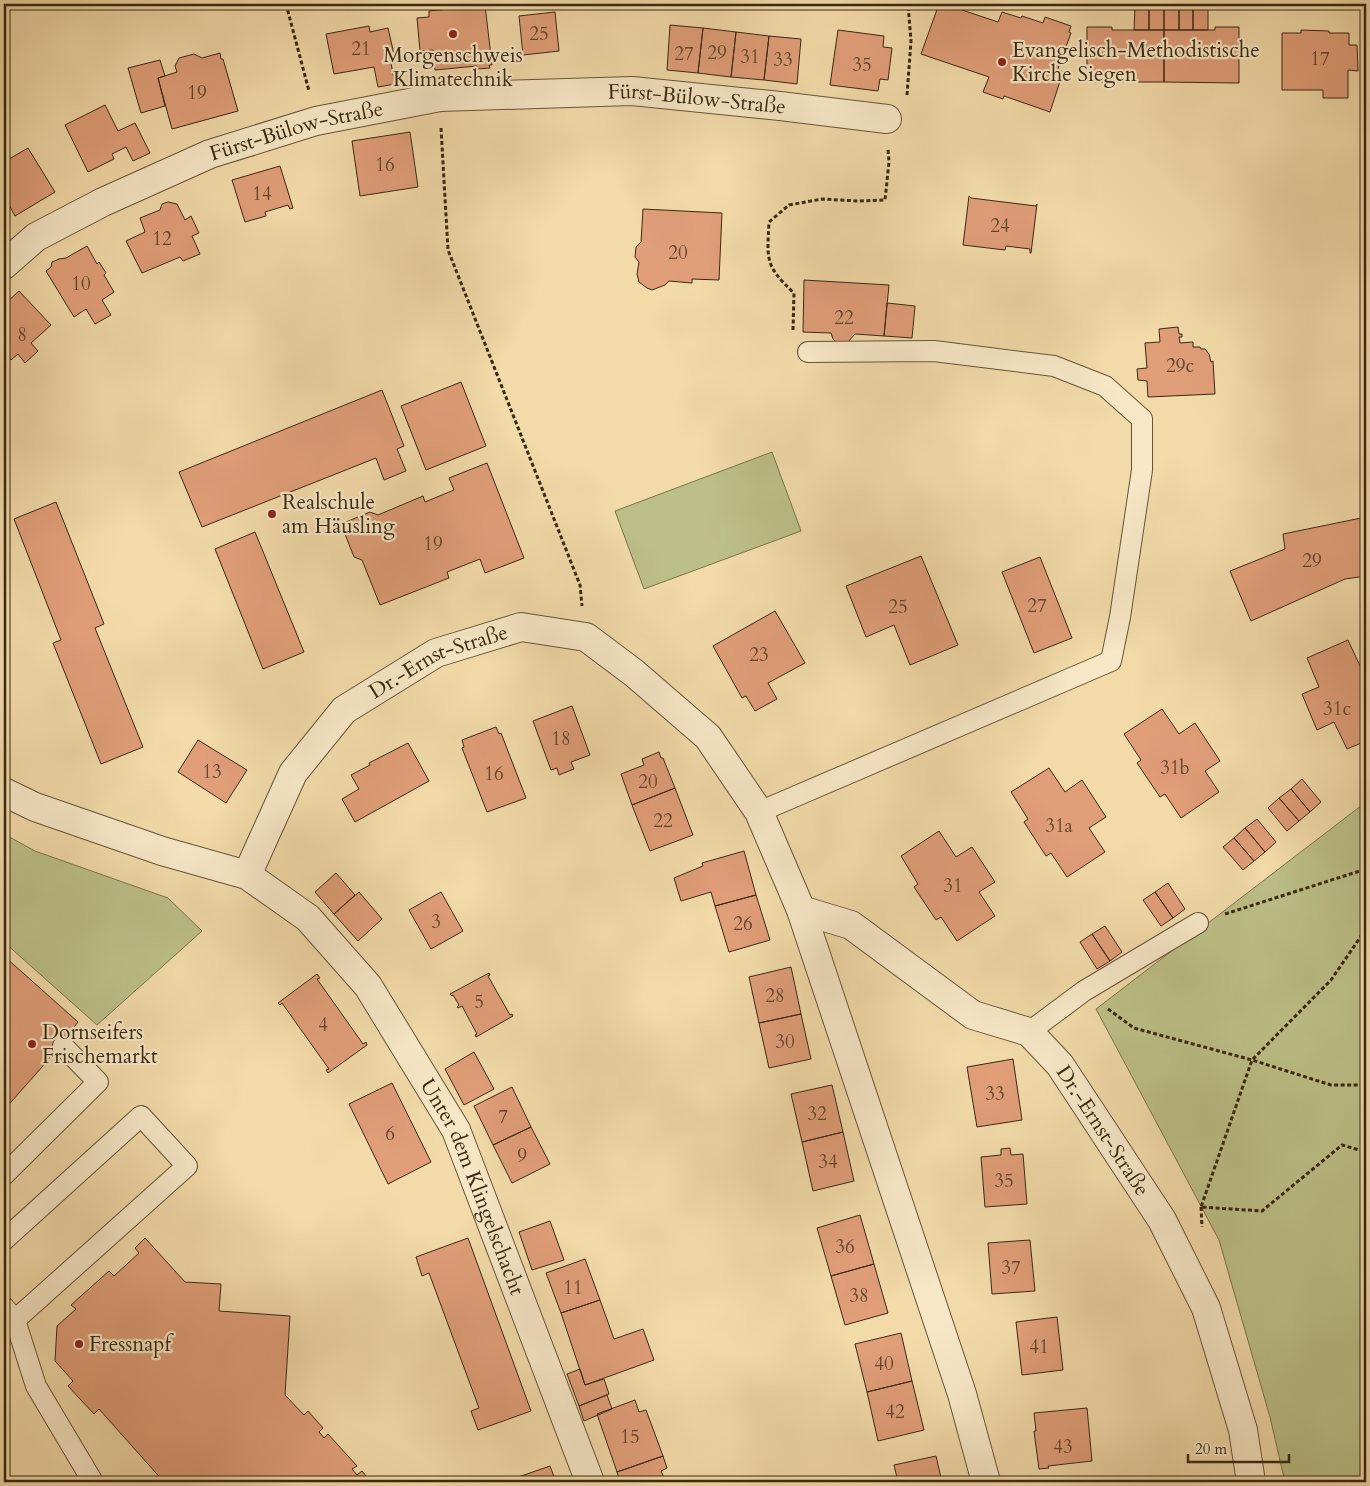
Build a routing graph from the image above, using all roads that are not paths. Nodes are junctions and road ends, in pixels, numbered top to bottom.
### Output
1 (896, 111) road end
2 (4, 265) edge
3 (808, 352) road end
4 (4, 792) edge
5 (759, 812) junction
6 (247, 875) junction
7 (801, 910) junction
8 (1198, 923) road end
9 (1029, 1032) junction
10 (63, 1046) dead end
11 (4, 1175) edge
12 (4, 1240) edge
13 (9, 1313) edge
14 (93, 1482) edge
15 (590, 1482) edge
16 (986, 1482) edge
17 (1251, 1482) edge

1 - 2 street, Fürst-Bülow-Straße
3 - 5 lane
4 - 6 street
5 - 6 street, Dr.-Ernst-Straße
5 - 7 street, Dr.-Ernst-Straße
6 - 15 street, Unter dem Klingelschacht
7 - 9 street, Dr.-Ernst-Straße
7 - 16 street, Dr.-Ernst-Straße
8 - 9 lane
9 - 17 street, Dr.-Ernst-Straße
10 - 11 lane
12 - 13 lane
13 - 14 lane

